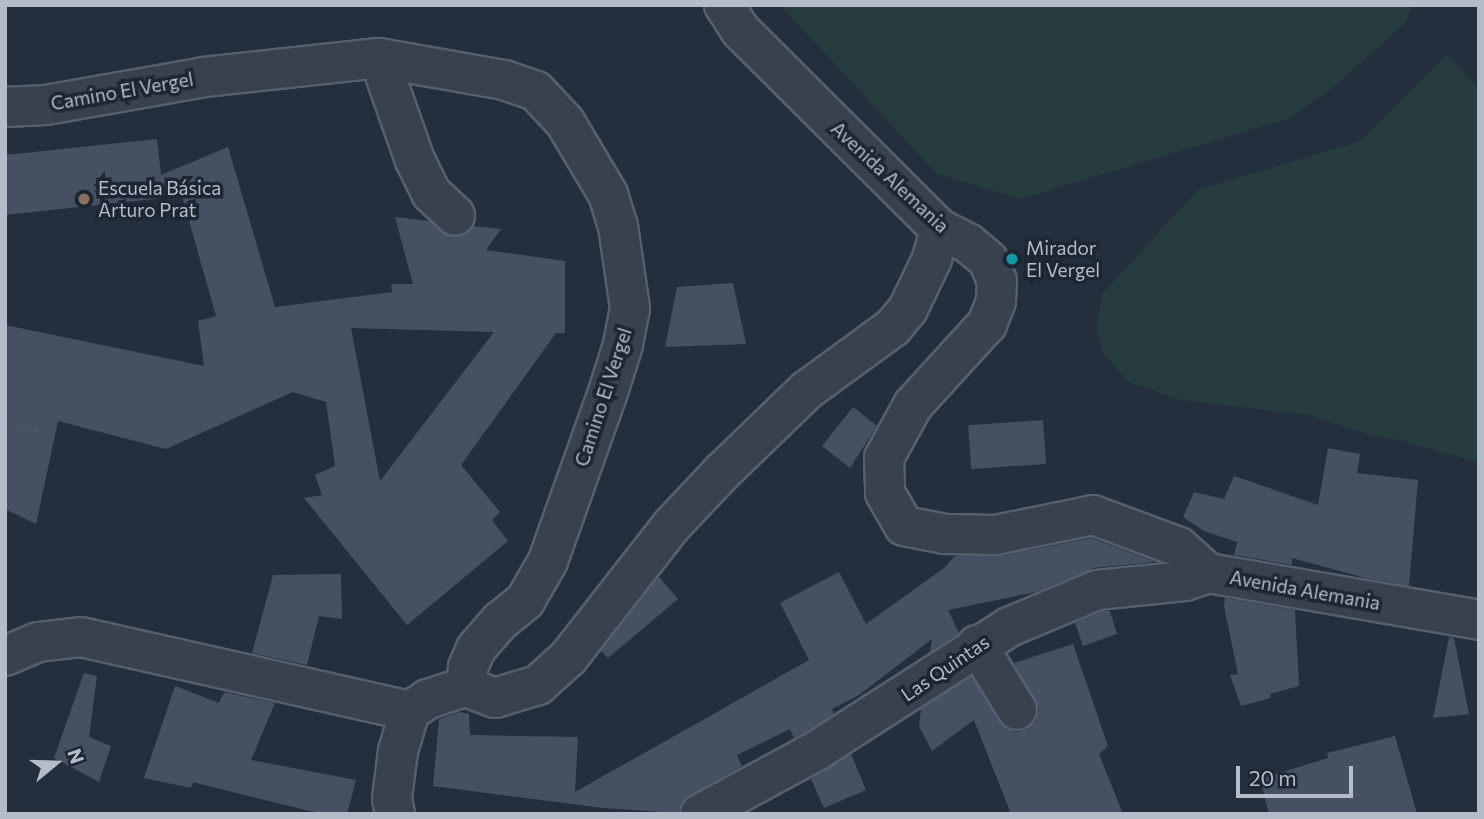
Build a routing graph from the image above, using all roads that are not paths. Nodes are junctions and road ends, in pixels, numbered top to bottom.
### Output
1 (724, 5) edge
2 (379, 58) junction
3 (5, 107) edge
4 (455, 215) dead end
5 (940, 229) junction
6 (1208, 573) junction
7 (1479, 620) edge
8 (977, 645) junction
9 (5, 656) edge
10 (466, 687) junction
11 (1017, 710) dead end
12 (410, 711) junction
13 (395, 814) edge
14 (700, 814) edge

1 - 5 street, Avenida Alemania
2 - 3 street, Camino El Vergel
2 - 4 street
2 - 10 street, Camino El Vergel
5 - 6 street, Avenida Alemania
5 - 10 street
6 - 7 street, Avenida Alemania
6 - 8 street, Las Quintas
8 - 11 street
8 - 14 street, Las Quintas
9 - 12 street
10 - 12 street
12 - 13 street

